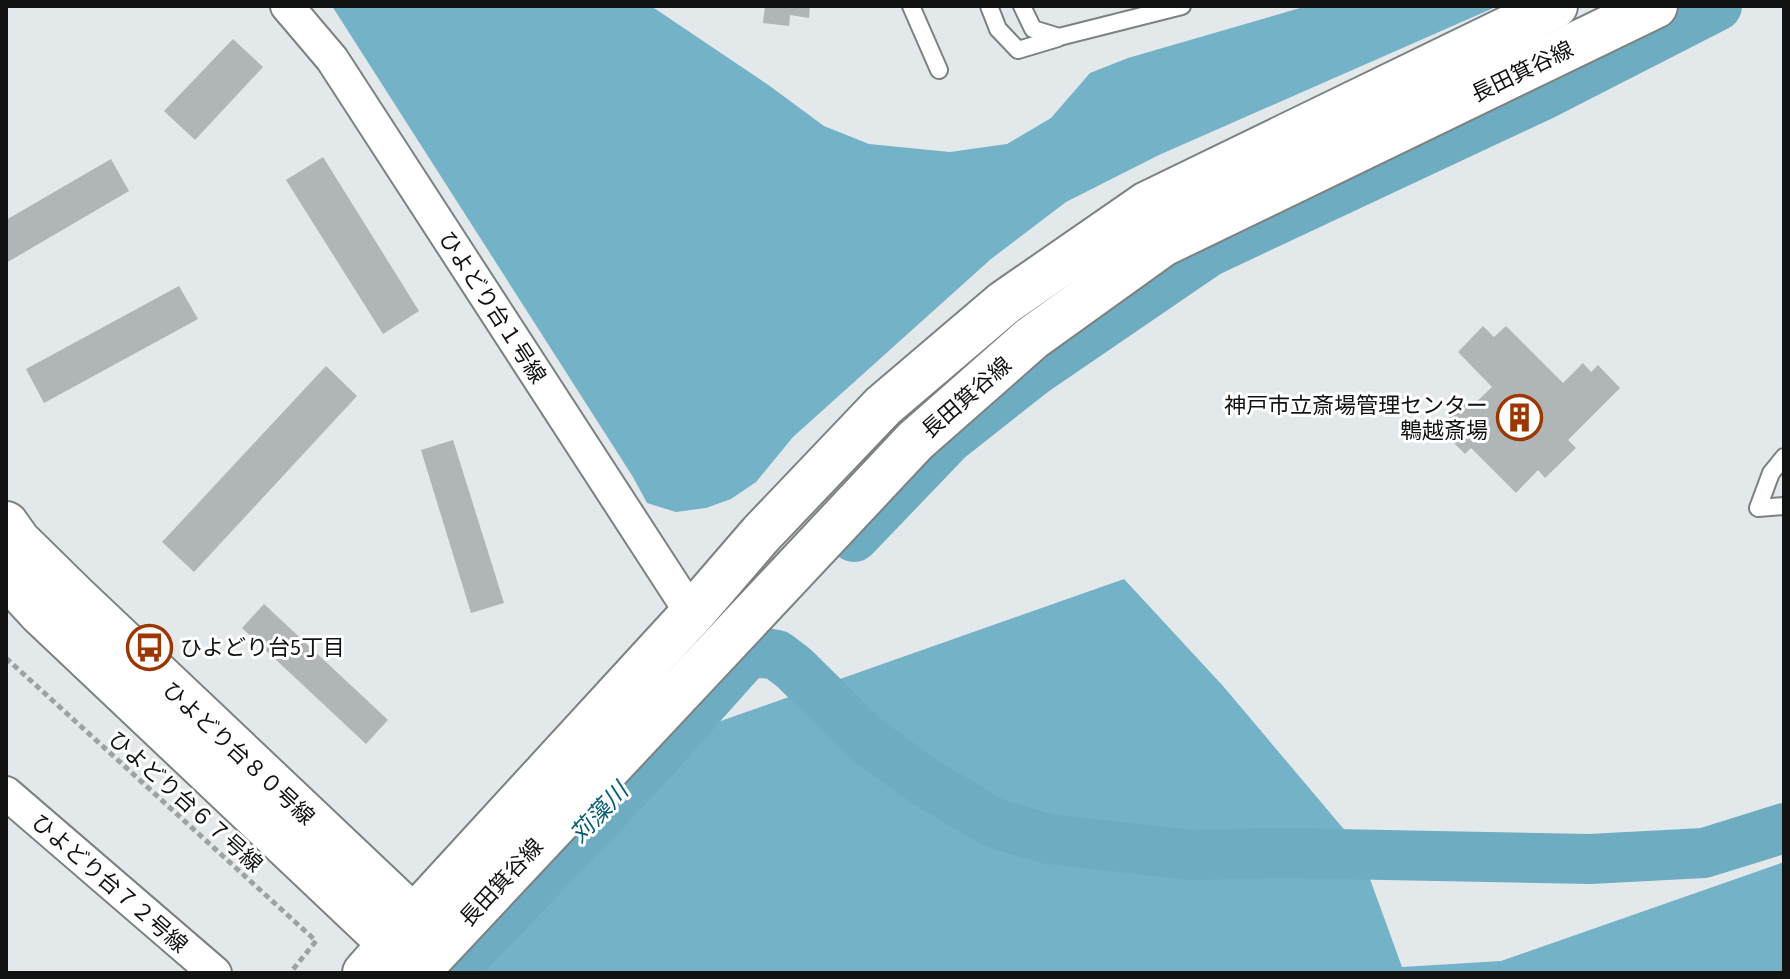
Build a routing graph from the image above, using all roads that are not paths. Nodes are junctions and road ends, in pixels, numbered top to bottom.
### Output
1 (287, 6) edge
2 (911, 6) edge
3 (989, 6) edge
4 (1022, 6) edge
5 (1182, 6) edge
6 (1555, 6) edge
7 (1655, 6) edge
8 (1059, 37) junction
9 (939, 70) dead end
10 (1784, 457) edge
11 (1784, 506) edge
12 (9, 549) edge
13 (692, 614) junction
14 (6, 793) edge
15 (408, 954) edge
16 (215, 973) edge

1 - 13 street, ひよどり台１号線
2 - 9 lane
3 - 8 lane
4 - 8 lane
5 - 8 lane
6 - 13 street, 長田箕谷線
7 - 15 street, 長田箕谷線
10 - 11 lane
12 - 15 street, ひよどり台８０号線
13 - 15 street, 長田箕谷線
14 - 16 street, ひよどり台７２号線

